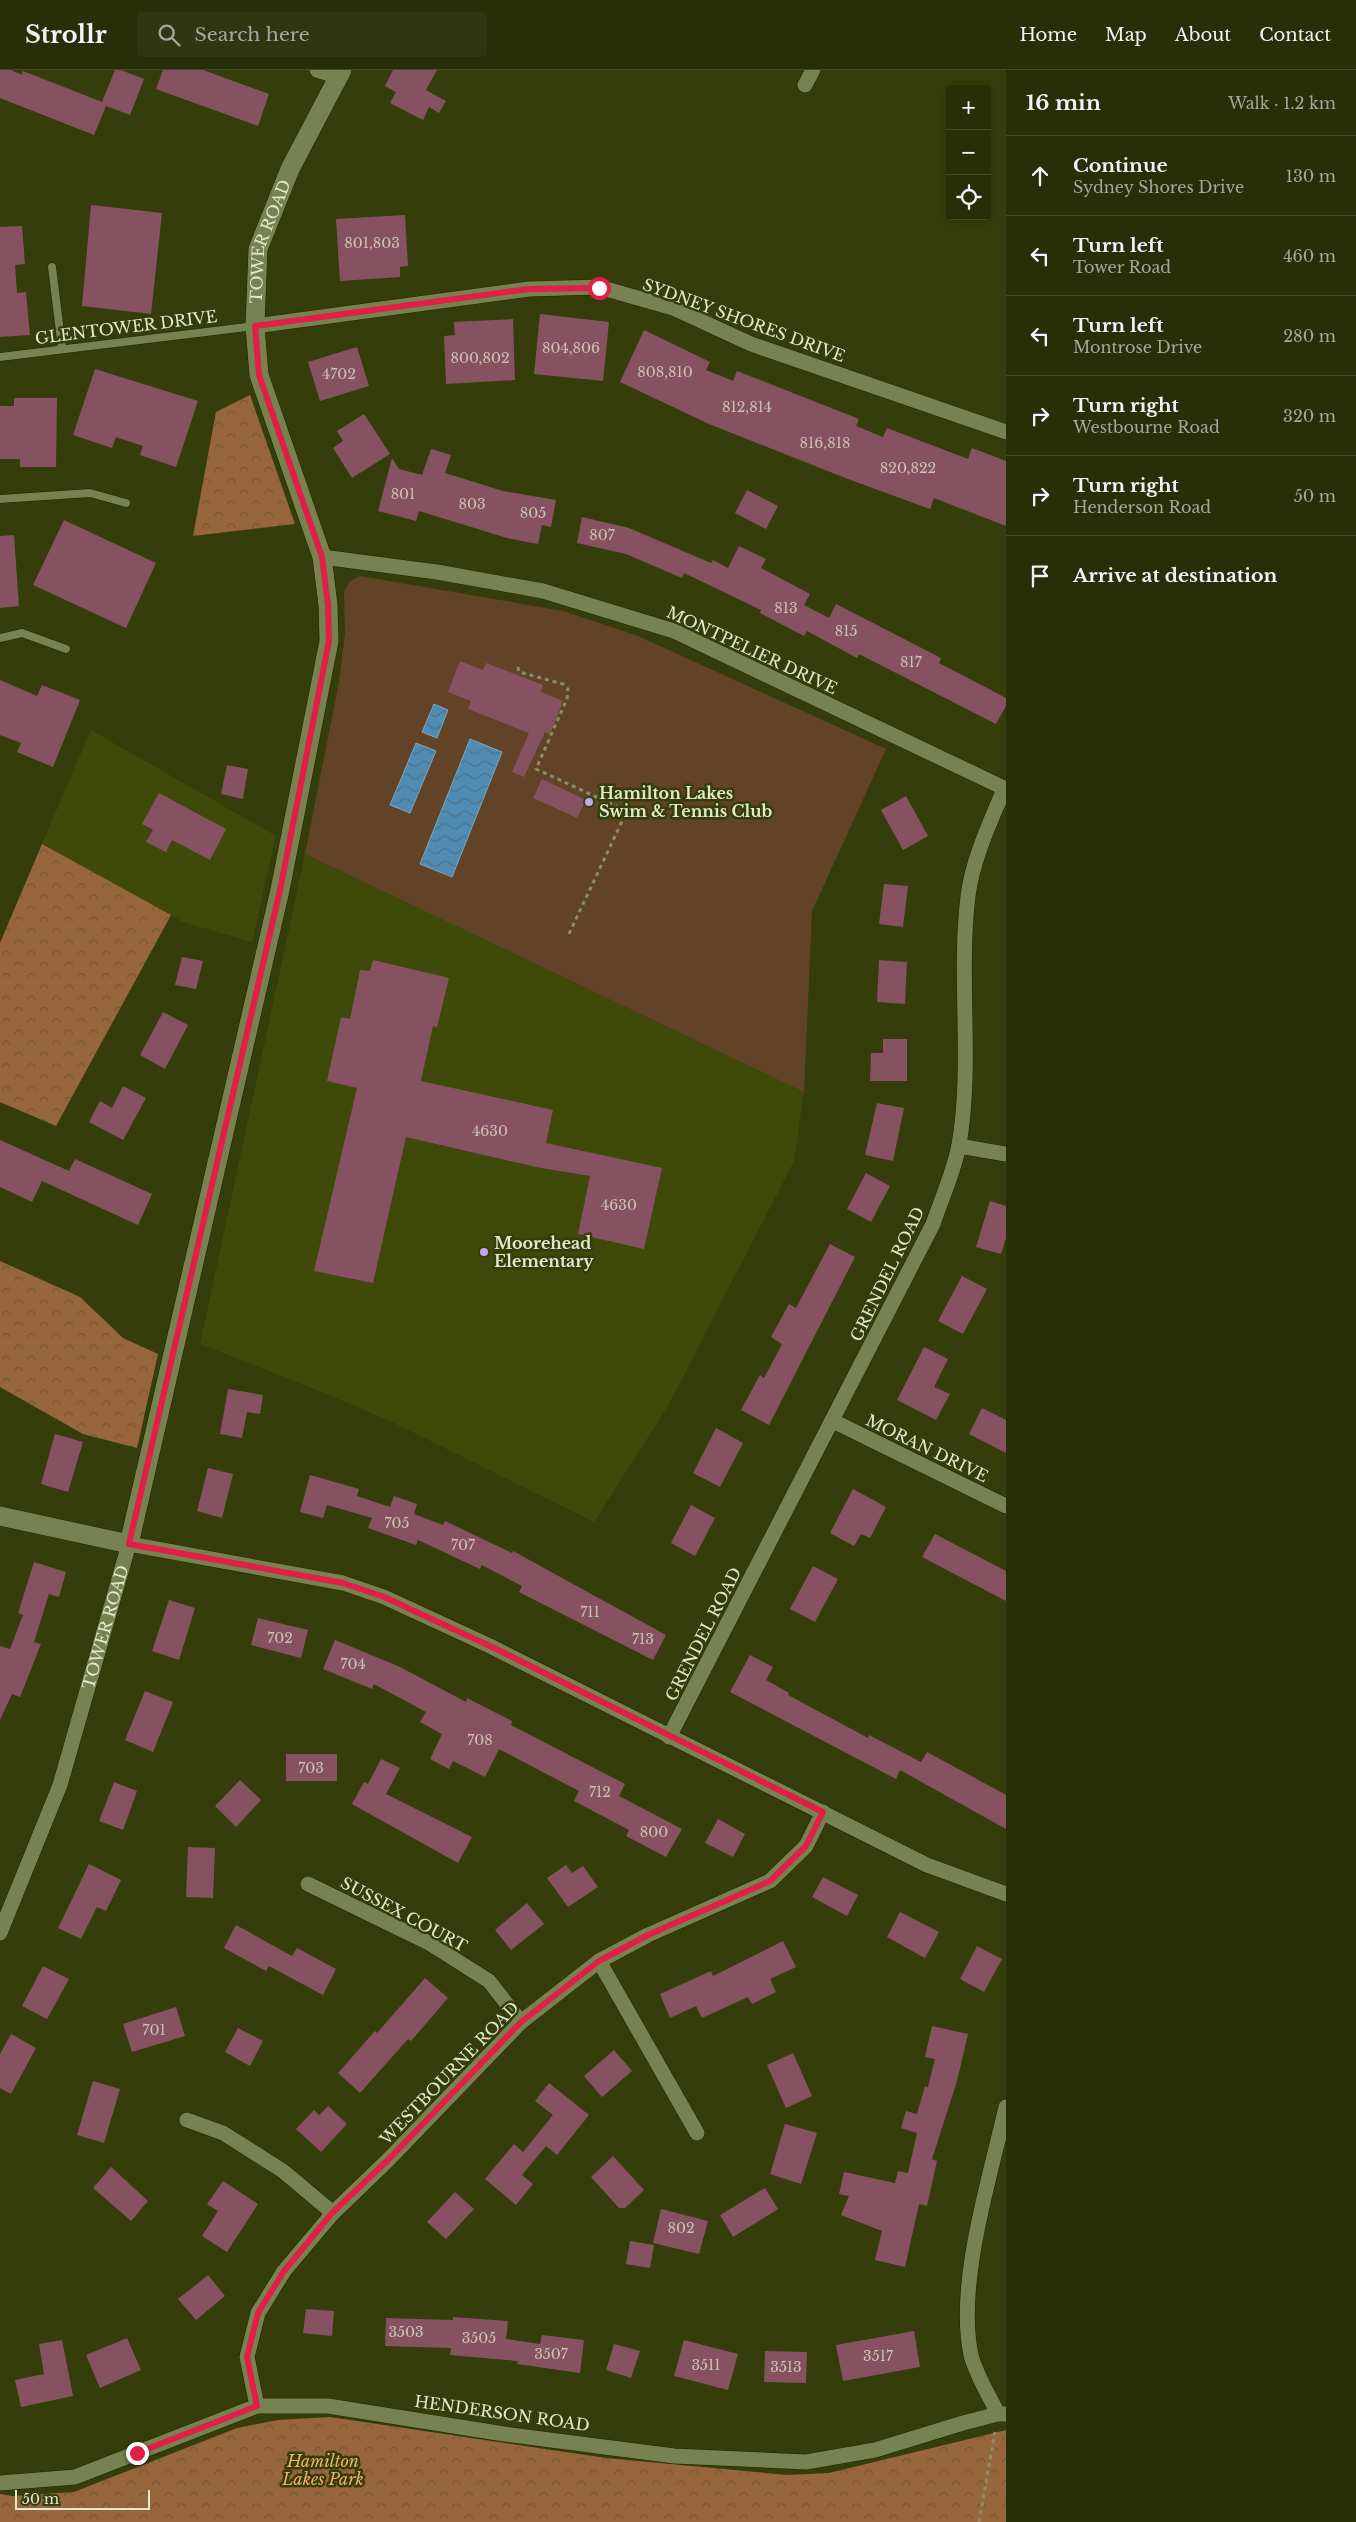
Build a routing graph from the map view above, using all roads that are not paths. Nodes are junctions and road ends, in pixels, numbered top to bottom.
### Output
1 (317, 70) edge
2 (813, 70) edge
3 (341, 74) edge
4 (805, 85) dead end
5 (52, 267) dead end
6 (255, 326) junction
7 (62, 348) junction
8 (0, 357) edge
9 (1006, 432) edge
10 (0, 499) edge
11 (126, 503) dead end
12 (322, 557) junction
13 (0, 638) edge
14 (66, 649) dead end
15 (1005, 789) edge
16 (959, 1146) junction
17 (1006, 1154) edge
18 (833, 1421) junction
19 (1006, 1506) edge
20 (0, 1516) edge
21 (129, 1544) junction
22 (670, 1737) junction
23 (823, 1812) junction
24 (308, 1884) dead end
25 (1006, 1894) edge
26 (0, 1933) edge
27 (599, 1961) junction
28 (521, 2022) junction
29 (1006, 2107) edge
30 (187, 2120) dead end
31 (697, 2133) dead end
32 (332, 2213) junction
33 (257, 2406) junction
34 (1002, 2414) edge
35 (0, 2483) edge

1 - 3 street
2 - 4 street
3 - 6 street, TOWER ROAD
5 - 7 lane
6 - 7 lane, GLENTOWER DRIVE
6 - 9 street, SYDNEY SHORES DRIVE
6 - 12 street, TOWER ROAD
7 - 8 lane, GLENTOWER DRIVE
10 - 11 lane
12 - 15 street, MONTPELIER DRIVE
12 - 21 street, TOWER ROAD
13 - 14 lane
15 - 16 street, GRENDEL ROAD
16 - 17 street
16 - 18 street, GRENDEL ROAD
18 - 19 street, MORAN DRIVE
18 - 22 street, GRENDEL ROAD
20 - 21 street
21 - 22 street
21 - 26 street, TOWER ROAD
22 - 23 street
23 - 25 street
23 - 27 street, WESTBOURNE ROAD
24 - 28 street, SUSSEX COURT
27 - 28 street, WESTBOURNE ROAD
27 - 31 street
28 - 32 street, WESTBOURNE ROAD
29 - 34 street
30 - 32 street
32 - 33 street, WESTBOURNE ROAD
33 - 34 street, HENDERSON ROAD
33 - 35 street, HENDERSON ROAD

